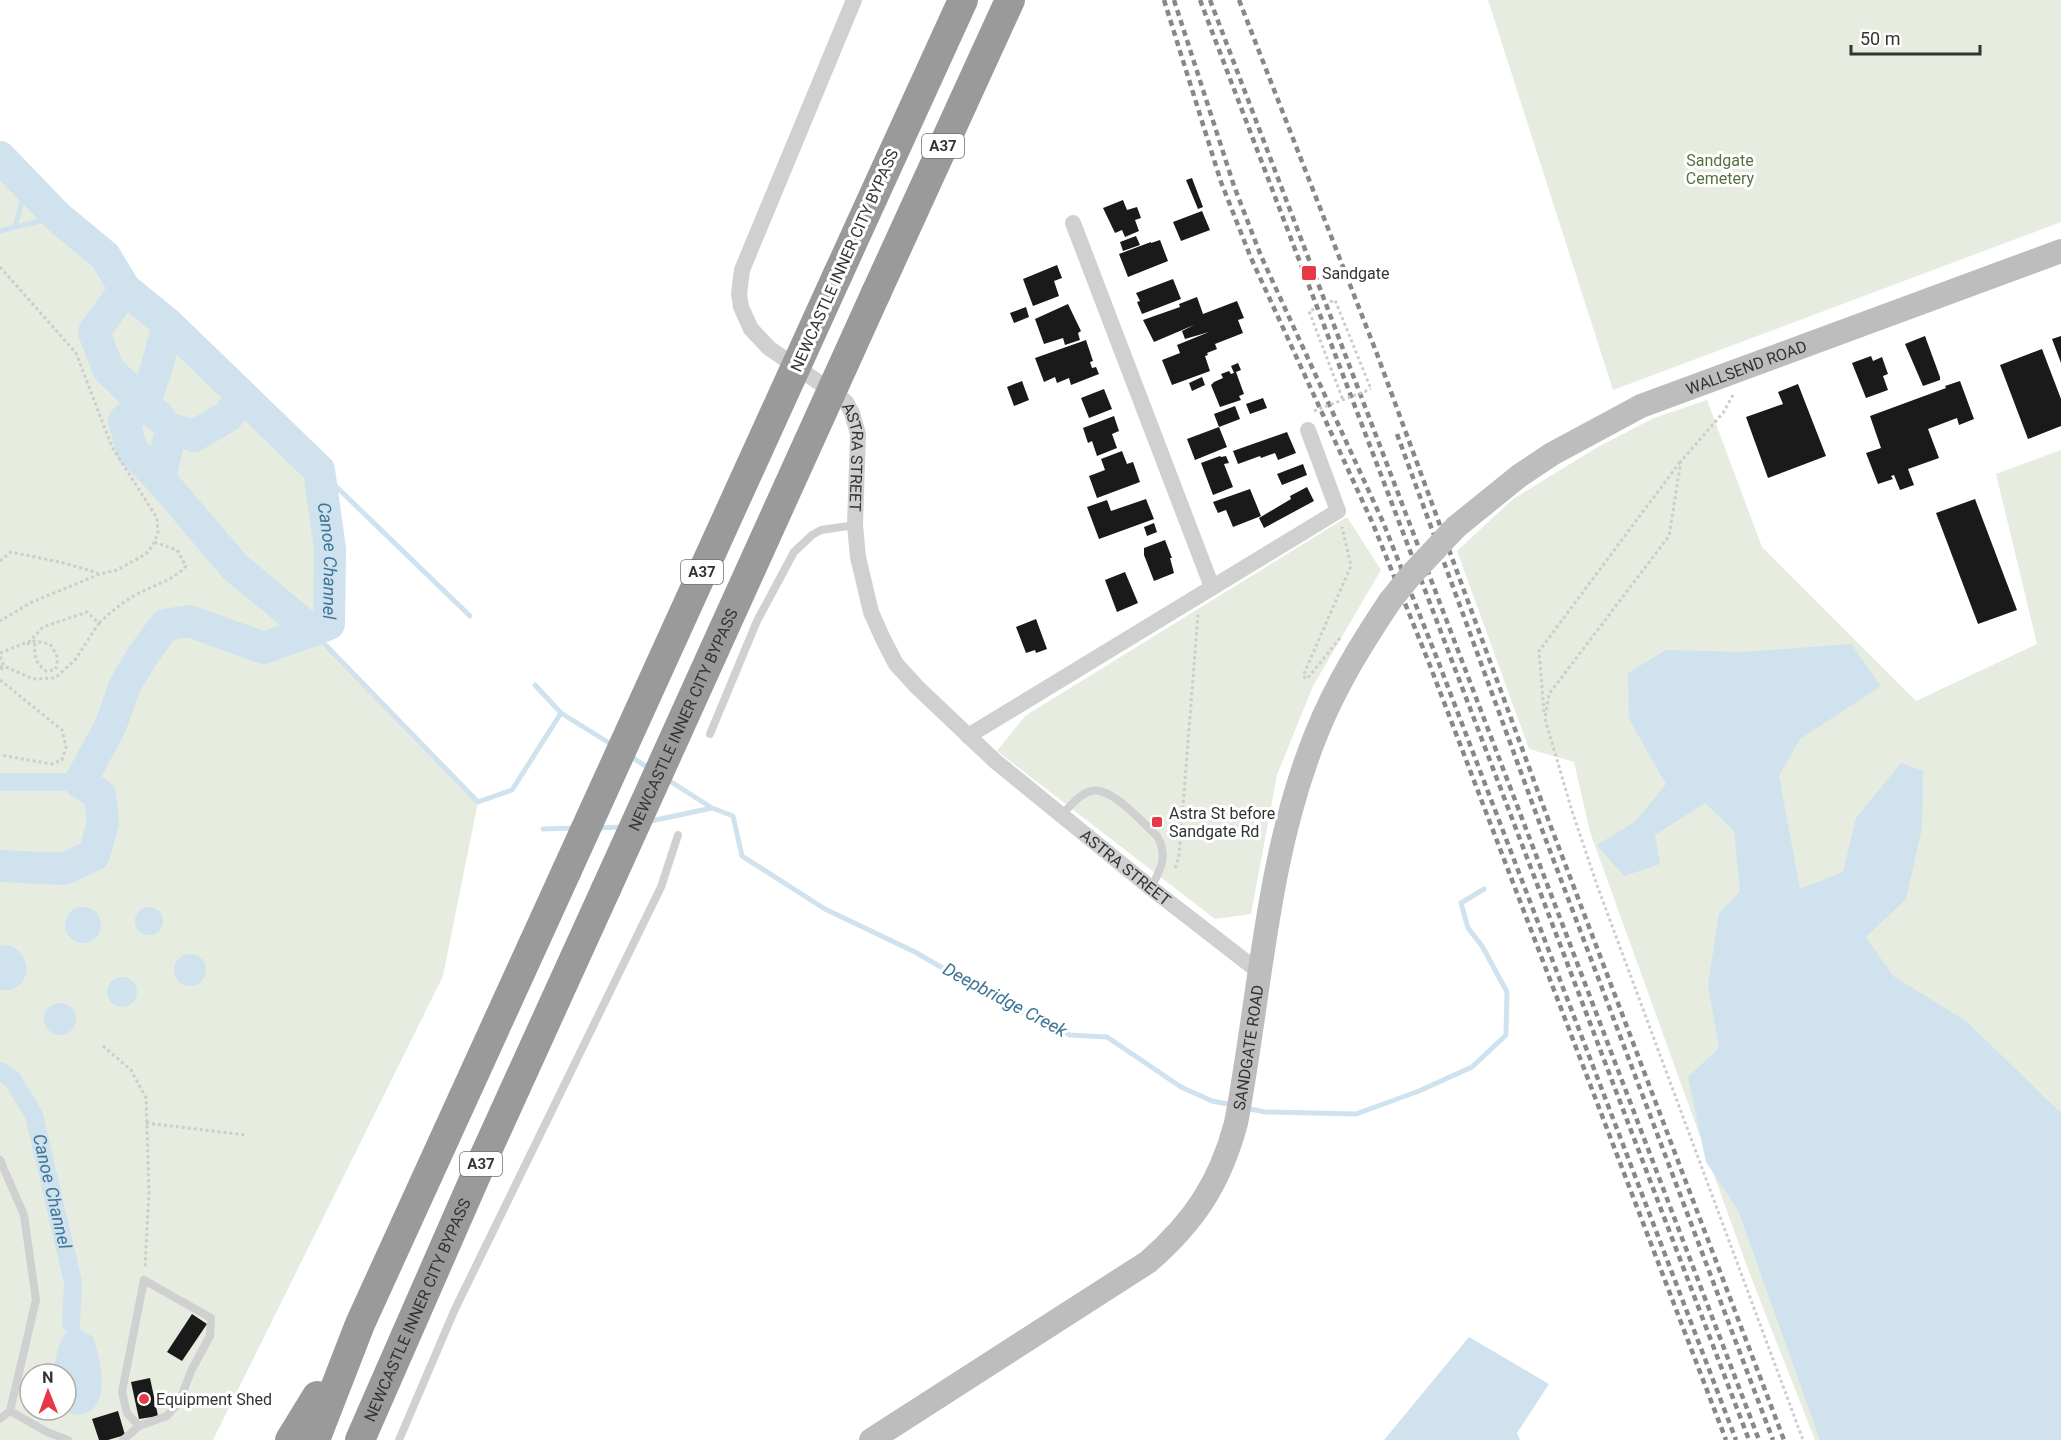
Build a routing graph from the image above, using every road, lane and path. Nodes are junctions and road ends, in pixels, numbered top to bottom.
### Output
1 (854, 0) edge
2 (963, 0) edge
3 (1010, 0) edge
4 (1073, 223) dead end
5 (2061, 251) edge
6 (0, 267) edge
7 (1330, 302) dead end
8 (1314, 309) dead end
9 (1749, 367) junction
10 (1343, 400) junction
11 (1314, 411) dead end
12 (1308, 430) dead end
13 (1681, 461) junction
14 (1338, 511) junction
15 (855, 525) junction
16 (1456, 527) joint
17 (154, 542) junction
18 (0, 561) edge
19 (100, 574) junction
20 (1206, 591) junction
21 (0, 621) edge
22 (99, 623) junction
23 (1342, 635) dead end
24 (35, 641) junction
25 (0, 656) edge
26 (1, 668) edge
27 (0, 680) edge
28 (1545, 719) junction
29 (710, 734) dead end
30 (968, 736) junction
31 (0, 755) edge
32 (1062, 814) junction
33 (678, 835) dead end
34 (1151, 888) junction
35 (1258, 971) junction
36 (104, 1046) dead end
37 (146, 1123) junction
38 (246, 1135) dead end
39 (0, 1160) edge
40 (144, 1280) junction
41 (360, 1324) junction
42 (10, 1411) junction
43 (0, 1419) edge
44 (140, 1426) junction
45 (68, 1440) edge
46 (123, 1440) edge
47 (290, 1440) edge
48 (315, 1440) edge
49 (360, 1440) edge
50 (399, 1440) edge
51 (871, 1440) edge
52 (1803, 1440) edge

1 - 15 street, ASTRA STREET
2 - 41 highway, NEWCASTLE INNER CITY BYPASS / A37, bridge
3 - 49 highway, NEWCASTLE INNER CITY BYPASS / A37, bridge
4 - 20 street
5 - 9 main road, WALLSEND ROAD
6 - 17 path
7 - 10 path, bridge
8 - 10 path
9 - 13 path
9 - 16 main road, WALLSEND ROAD
10 - 11 path, bridge
12 - 14 street
13 - 28 path
13 - 28 path
14 - 20 street
14 - 23 path
15 - 29 lane
15 - 30 street, ASTRA STREET
16 - 35 main road, SANDGATE ROAD, bridge
17 - 19 path
17 - 22 path
18 - 19 path
19 - 21 path
20 - 30 street
20 - 34 path
22 - 24 path
22 - 26 path
24 - 24 path
25 - 26 path
27 - 31 path
28 - 52 path
30 - 32 street, ASTRA STREET
32 - 34 street, ASTRA STREET
32 - 34 lane
33 - 50 lane
34 - 35 street, ASTRA STREET
35 - 51 main road, SANDGATE ROAD
36 - 37 path
37 - 38 path
37 - 40 path
39 - 42 lane
40 - 44 lane
40 - 44 lane
41 - 47 highway
41 - 48 highway, NEWCASTLE INNER CITY BYPASS / A37
42 - 43 lane
42 - 45 lane
44 - 46 lane

